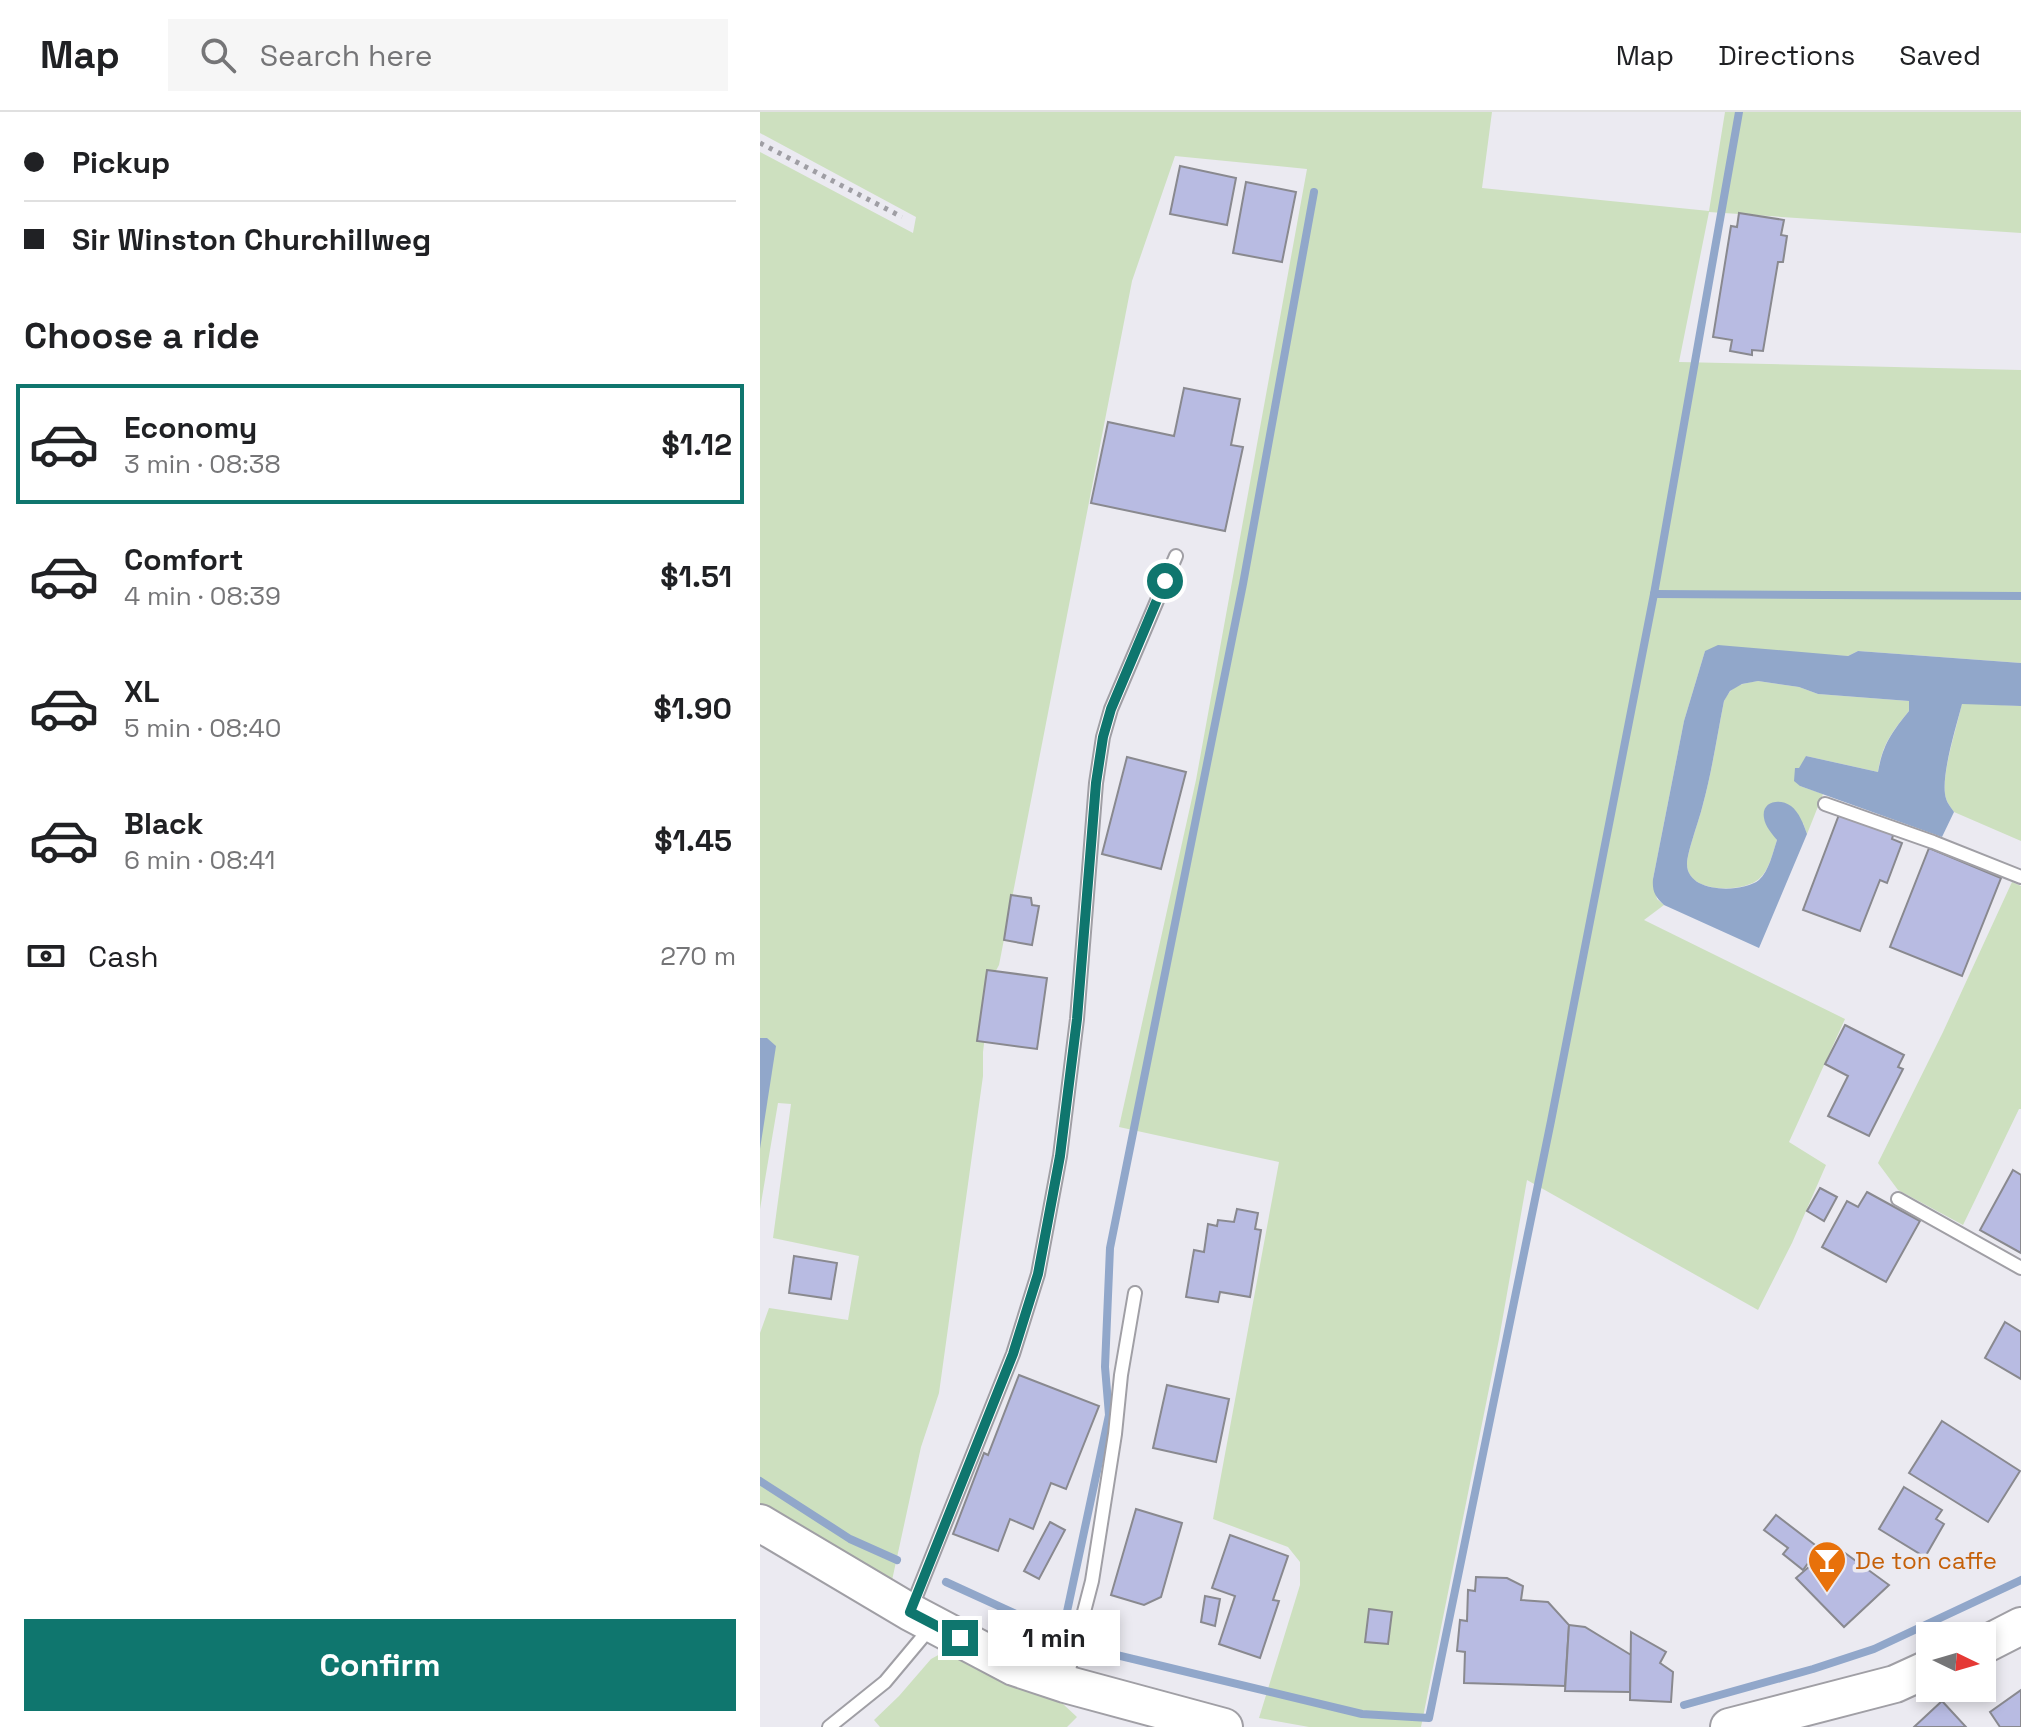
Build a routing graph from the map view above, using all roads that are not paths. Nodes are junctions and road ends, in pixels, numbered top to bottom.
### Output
1 (1176, 556) dead end
2 (1825, 804) dead end
3 (2021, 877) edge
4 (1898, 1199) dead end
5 (2021, 1268) edge
6 (1135, 1293) dead end
7 (760, 1523) edge
8 (922, 1618) junction
9 (2021, 1626) edge
10 (1996, 1639) edge
11 (1916, 1674) edge
12 (1065, 1684) junction
13 (1213, 1726) edge
14 (829, 1727) edge
15 (1729, 1727) edge

1 - 8 lane
2 - 3 lane
4 - 5 lane
6 - 12 lane
7 - 8 street
8 - 12 street
8 - 14 lane
9 - 10 street
11 - 15 street
12 - 13 street

